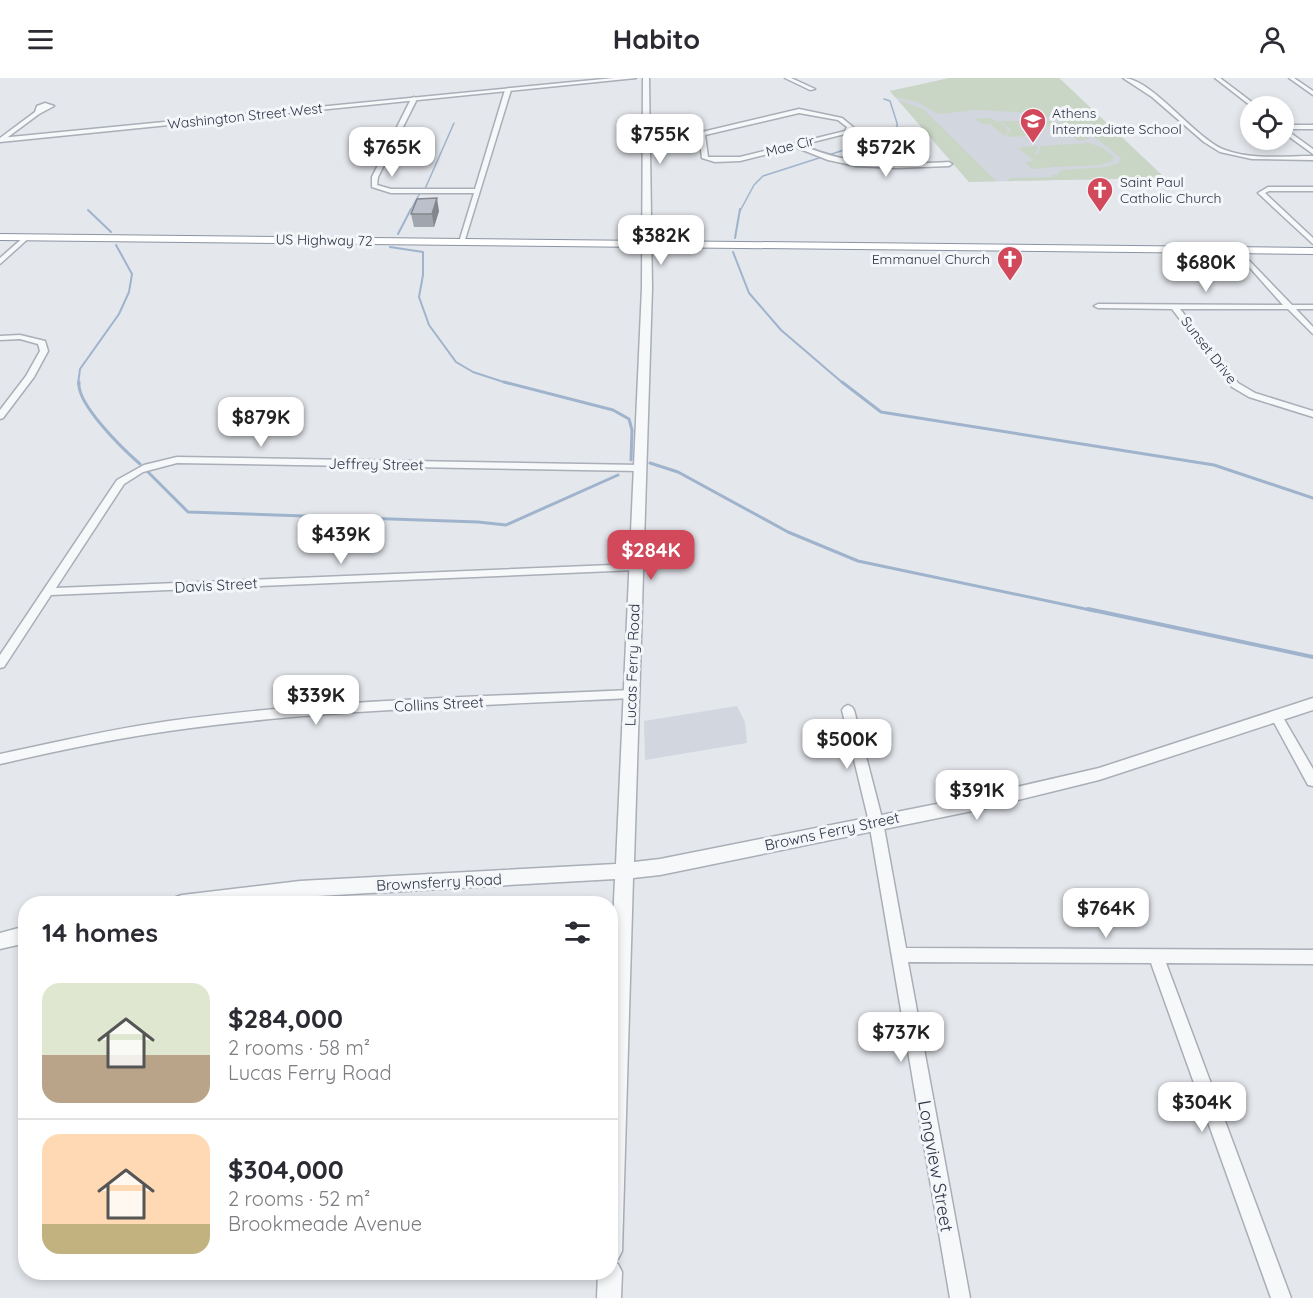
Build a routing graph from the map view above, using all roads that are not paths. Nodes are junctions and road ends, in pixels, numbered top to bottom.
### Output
1 (633, 78) edge
2 (646, 78) edge
3 (787, 78) edge
4 (797, 78) edge
5 (1125, 78) edge
6 (1217, 78) edge
7 (1291, 78) edge
8 (508, 90) junction
9 (1313, 93) edge
10 (1241, 96) edge
11 (414, 99) junction
12 (37, 113) dead end
13 (1313, 127) edge
14 (1294, 128) edge
15 (648, 134) junction
16 (702, 134) junction
17 (1294, 136) edge
18 (1, 139) edge
19 (795, 145) junction
20 (1313, 152) edge
21 (1313, 158) edge
22 (949, 164) dead end
23 (1313, 189) edge
24 (478, 191) junction
25 (0, 237) edge
26 (27, 237) junction
27 (462, 242) junction
28 (1313, 242) edge
29 (648, 244) junction
30 (1237, 250) junction
31 (1313, 251) edge
32 (0, 262) edge
33 (1098, 306) dead end
34 (1174, 306) junction
35 (1288, 306) junction
36 (1313, 307) edge
37 (1313, 332) edge
38 (0, 338) edge
39 (1313, 414) edge
40 (0, 416) edge
41 (640, 468) junction
42 (636, 567) junction
43 (48, 592) junction
44 (0, 664) edge
45 (631, 694) junction
46 (1313, 704) edge
47 (848, 710) dead end
48 (1277, 717) junction
49 (0, 759) edge
50 (1313, 781) edge
51 (876, 822) junction
52 (625, 872) junction
53 (241, 896) edge
54 (18, 936) edge
55 (0, 941) edge
56 (899, 955) junction
57 (1156, 956) junction
58 (1313, 957) edge
59 (618, 1049) edge
60 (610, 1280) edge
61 (609, 1298) edge
62 (960, 1298) edge
63 (1281, 1298) edge

1 - 8 street, Washington Street West
2 - 15 street, Lucas Ferry Road
3 - 4 street
5 - 21 street
6 - 10 street
7 - 9 street
8 - 11 street, Washington Street West
8 - 24 street
11 - 18 street, Washington Street West
11 - 24 street
12 - 18 street
13 - 14 street
15 - 16 street, Mae Cir
15 - 29 street, Lucas Ferry Road
16 - 19 street, Mae Cir
16 - 19 street, Mae Cir
17 - 20 street
19 - 22 street
23 - 28 street
24 - 27 street
25 - 26 highway, US Highway 72
26 - 27 highway, US Highway 72
26 - 32 street
27 - 29 highway, US Highway 72
29 - 30 highway, US Highway 72
29 - 41 street, Lucas Ferry Road
30 - 31 highway, US Highway 72
30 - 35 street
33 - 34 street
34 - 35 street
34 - 39 street, Sunset Drive
35 - 36 street
35 - 37 street
38 - 40 street
41 - 42 street, Lucas Ferry Road
41 - 43 street, Jeffrey Street
42 - 43 street, Davis Street
42 - 45 street, Lucas Ferry Road
43 - 44 street, Jeffrey Street
45 - 49 street, Collins Street
45 - 52 street, Lucas Ferry Road
46 - 48 street, Browns Ferry Street
47 - 51 street, Longview Street
48 - 50 street
48 - 51 street, Browns Ferry Street
51 - 52 street, Browns Ferry Street
51 - 56 street, Longview Street
52 - 53 street, Brownsferry Road
52 - 59 street, Lucas Ferry Road
54 - 55 street
56 - 57 street
56 - 62 street, Longview Street
57 - 58 street
57 - 63 street
60 - 61 street

